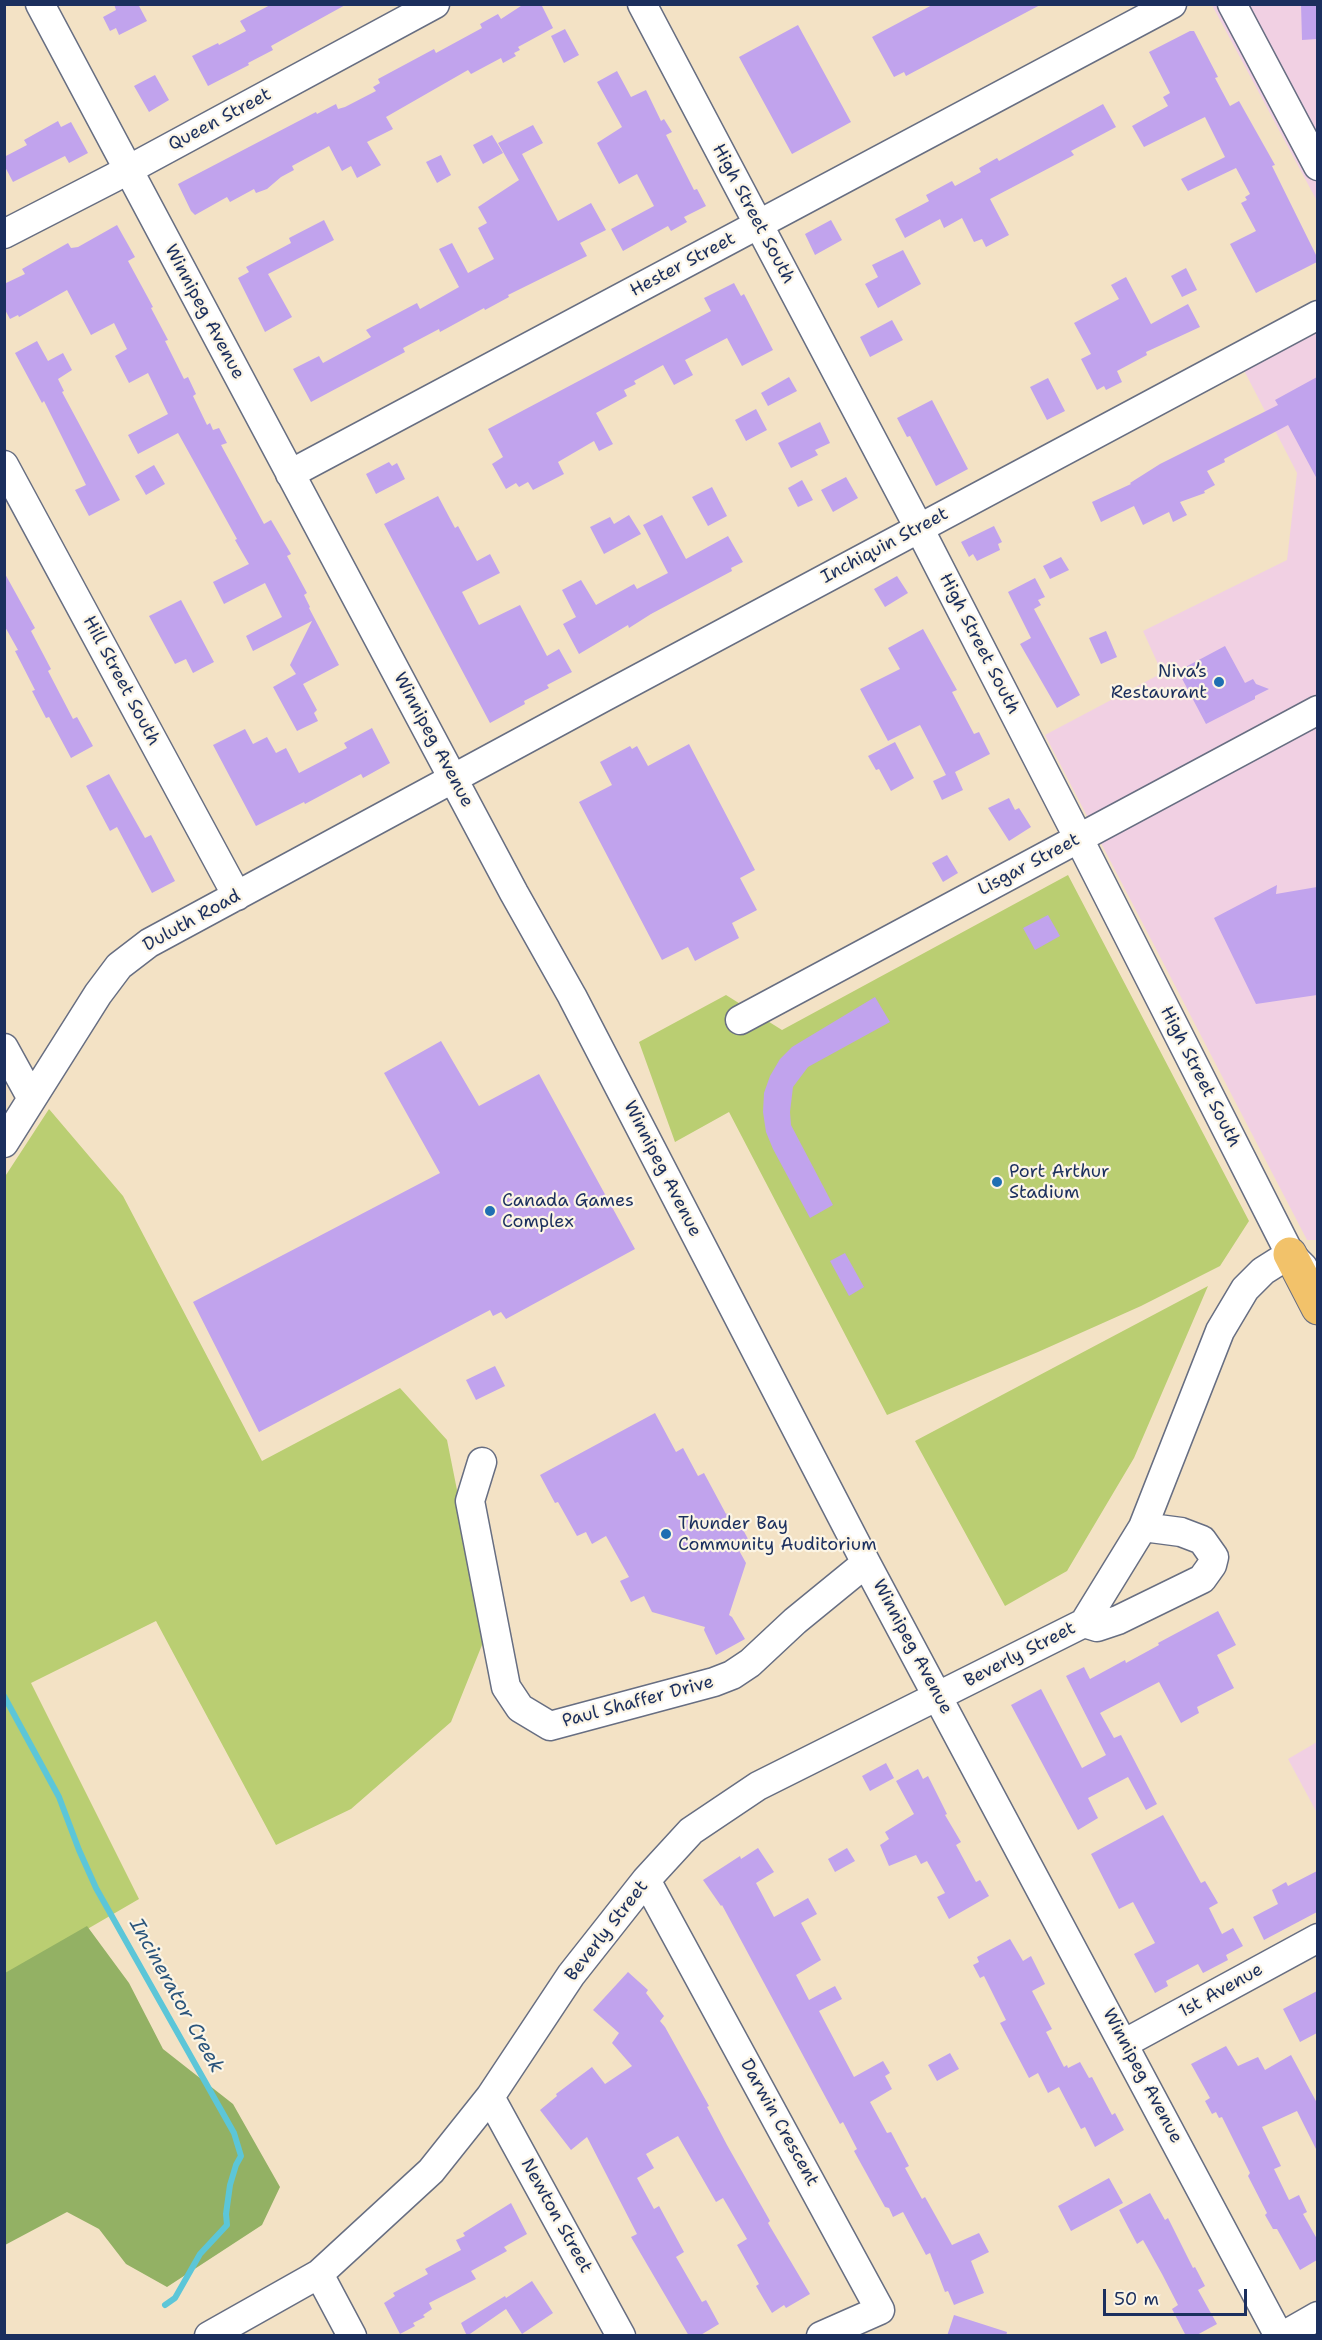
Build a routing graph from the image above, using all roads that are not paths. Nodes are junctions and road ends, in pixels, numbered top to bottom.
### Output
1 (40, 4) edge
2 (435, 4) edge
3 (642, 4) edge
4 (1172, 4) edge
5 (1232, 4) edge
6 (1317, 166) edge
7 (128, 169) junction
8 (759, 224) junction
9 (4, 234) edge
10 (1317, 315) edge
11 (4, 465) edge
12 (290, 474) junction
13 (919, 528) junction
14 (1317, 710) edge
15 (453, 779) junction
16 (1079, 838) junction
17 (237, 896) junction
18 (740, 1020) dead end
19 (4, 1048) edge
20 (31, 1097) junction
21 (4, 1143) edge
22 (1290, 1254) junction
23 (1317, 1282) edge
24 (1317, 1308) edge
25 (482, 1462) dead end
26 (1143, 1527) junction
27 (866, 1563) junction
28 (1084, 1623) junction
29 (939, 1696) junction
30 (646, 1880) junction
31 (1317, 1938) edge
32 (1125, 2043) junction
33 (490, 2097) junction
34 (319, 2274) junction
35 (1317, 2316) edge
36 (208, 2336) edge
37 (352, 2336) edge
38 (621, 2336) edge
39 (821, 2336) edge
40 (1281, 2336) edge

1 - 7 street, Winnipeg Avenue
2 - 7 street, Queen Street
3 - 8 street, High Street South
4 - 8 street, Hester Street
5 - 6 street
7 - 9 street, Queen Street
7 - 12 street, Winnipeg Avenue
8 - 12 street, Hester Street
8 - 13 street, High Street South
10 - 13 street, Inchiquin Street
11 - 17 street, Hill Street South
12 - 15 street, Winnipeg Avenue
13 - 15 street, Inchiquin Street
13 - 16 street, High Street South
14 - 16 street, Lisgar Street
15 - 17 street, Duluth Road
15 - 27 street, Winnipeg Avenue
16 - 18 street, Lisgar Street
16 - 22 street, High Street South
17 - 20 street, Duluth Road
19 - 20 street
20 - 21 street, Duluth Road
22 - 23 street, High Street South
22 - 24 main road
22 - 26 street, Beverly Street
25 - 27 street, Paul Shaffer Drive
26 - 28 street, Beverly Street
26 - 28 street, Beverly Street
27 - 29 street, Winnipeg Avenue
28 - 29 street, Beverly Street
29 - 30 street, Beverly Street
29 - 32 street, Winnipeg Avenue
30 - 33 street, Beverly Street
30 - 39 street, Darwin Crescent
31 - 32 street, 1st Avenue
32 - 40 street, Winnipeg Avenue
33 - 34 street, Beverly Street
33 - 38 street, Newton Street
34 - 36 street, Beverly Street
34 - 37 street
35 - 40 street

